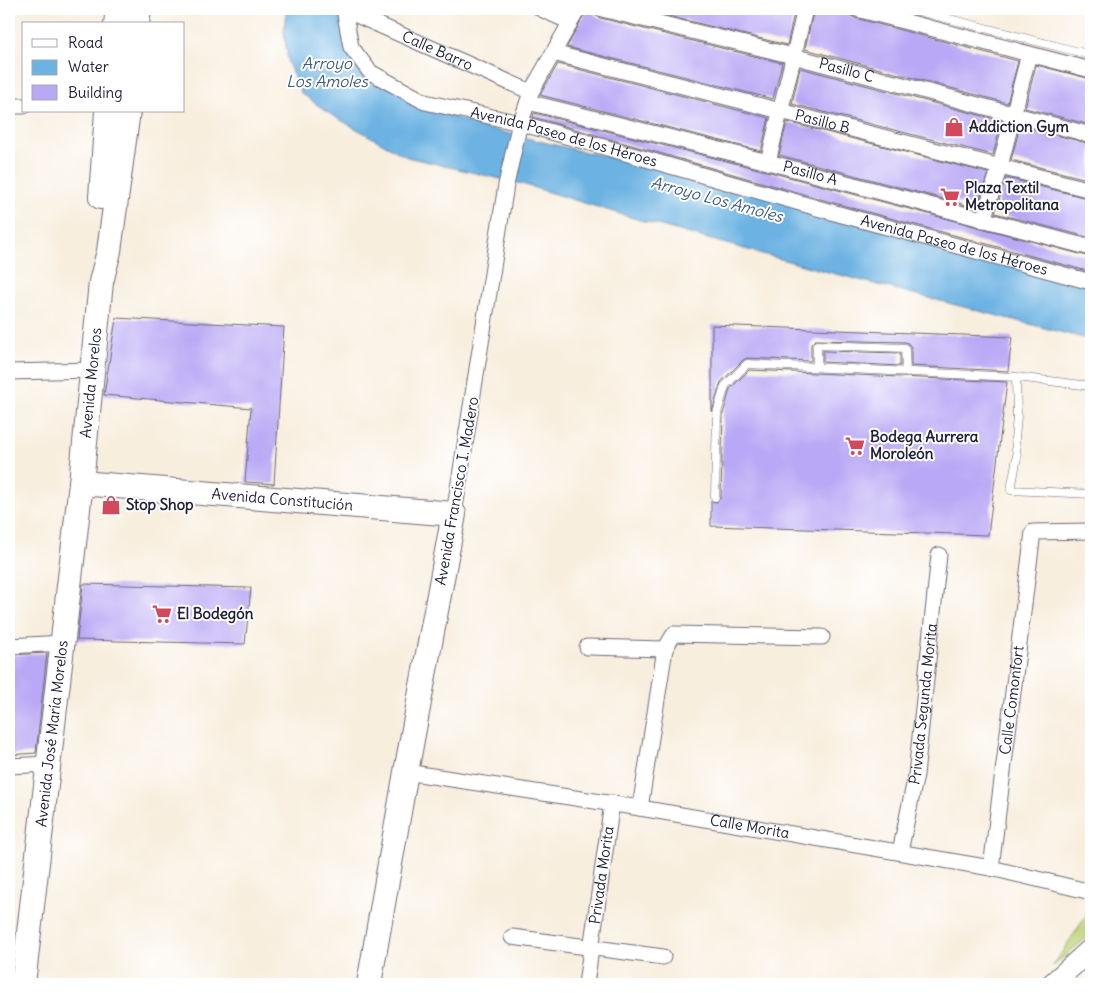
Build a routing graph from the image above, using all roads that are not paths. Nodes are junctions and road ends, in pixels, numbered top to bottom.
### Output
1 (118, 9) edge
2 (139, 9) edge
3 (344, 9) edge
4 (541, 9) edge
5 (602, 9) edge
6 (805, 9) edge
7 (857, 9) edge
8 (910, 9) edge
9 (574, 15) edge
10 (116, 22) edge
11 (137, 22) edge
12 (553, 53) junction
13 (1029, 54) junction
14 (1091, 55) edge
15 (793, 56) junction
16 (1091, 70) edge
17 (529, 97) junction
18 (9, 106) edge
19 (22, 106) edge
20 (107, 112) edge
21 (128, 112) edge
22 (781, 112) junction
23 (1014, 115) junction
24 (519, 127) junction
25 (1091, 135) edge
26 (768, 162) junction
27 (1000, 166) junction
28 (1091, 190) edge
29 (983, 220) junction
30 (1091, 248) edge
31 (101, 282) junction
32 (1091, 282) edge
33 (817, 367) junction
34 (93, 370) junction
35 (9, 372) edge
36 (906, 372) junction
37 (1016, 377) junction
38 (1091, 386) edge
39 (82, 483) junction
40 (1091, 494) edge
41 (715, 497) dead end
42 (454, 514) junction
43 (1091, 531) edge
44 (939, 555) dead end
45 (822, 637) dead end
46 (63, 643) junction
47 (9, 646) edge
48 (587, 647) dead end
49 (665, 649) junction
50 (48, 764) junction
51 (9, 766) edge
52 (406, 772) junction
53 (612, 803) junction
54 (640, 808) junction
55 (900, 852) junction
56 (991, 868) junction
57 (1091, 892) edge
58 (512, 937) dead end
59 (590, 948) junction
60 (1091, 949) edge
61 (663, 957) dead end
62 (23, 984) edge
63 (369, 984) edge
64 (586, 984) edge
65 (1052, 984) edge

1 - 10 main road
2 - 11 main road
3 - 17 street, Calle Barro
3 - 24 street, Avenida Paseo de los Héroes
4 - 9 street
5 - 15 street, Pasillo C
6 - 15 street
7 - 13 street
8 - 14 lane
9 - 12 street, Avenida Francisco I. Madero
12 - 17 street, Avenida Francisco I. Madero
12 - 22 street, Pasillo B
13 - 16 street
13 - 23 street
15 - 22 street
15 - 23 street, Pasillo C
17 - 24 street, Avenida Francisco I. Madero
17 - 26 street, Pasillo A
18 - 19 street
20 - 31 main road
21 - 31 main road
22 - 26 street
22 - 27 street, Pasillo B
23 - 25 street, Pasillo C
23 - 27 street
24 - 32 street, Avenida Paseo de los Héroes
24 - 42 street, Avenida Francisco I. Madero
26 - 29 street, Pasillo A
27 - 28 street, Pasillo B
27 - 29 street
29 - 30 street, Pasillo A
31 - 34 main road, Avenida Morelos
33 - 36 lane
33 - 36 lane
33 - 41 lane
34 - 35 street
34 - 39 main road, Avenida Morelos
36 - 37 lane
37 - 38 lane
37 - 40 lane
39 - 42 main road, Avenida Constitución
39 - 46 main road, Avenida José María Morelos
42 - 52 main road, Avenida Francisco I. Madero
43 - 56 street, Calle Comonfort
44 - 55 street, Privada Segunda Morita
45 - 49 street
46 - 47 street
46 - 50 main road, Avenida José María Morelos
48 - 49 street
49 - 54 street
50 - 51 street
50 - 62 main road, Avenida José María Morelos
52 - 53 street, Calle Morita
52 - 63 main road, Avenida Francisco I. Madero
53 - 54 street, Calle Morita
53 - 59 street, Privada Morita
54 - 55 street, Calle Morita
55 - 56 street, Calle Morita
56 - 57 street, Calle Morita
58 - 59 street
59 - 61 street
59 - 64 street, Privada Morita
60 - 65 street

